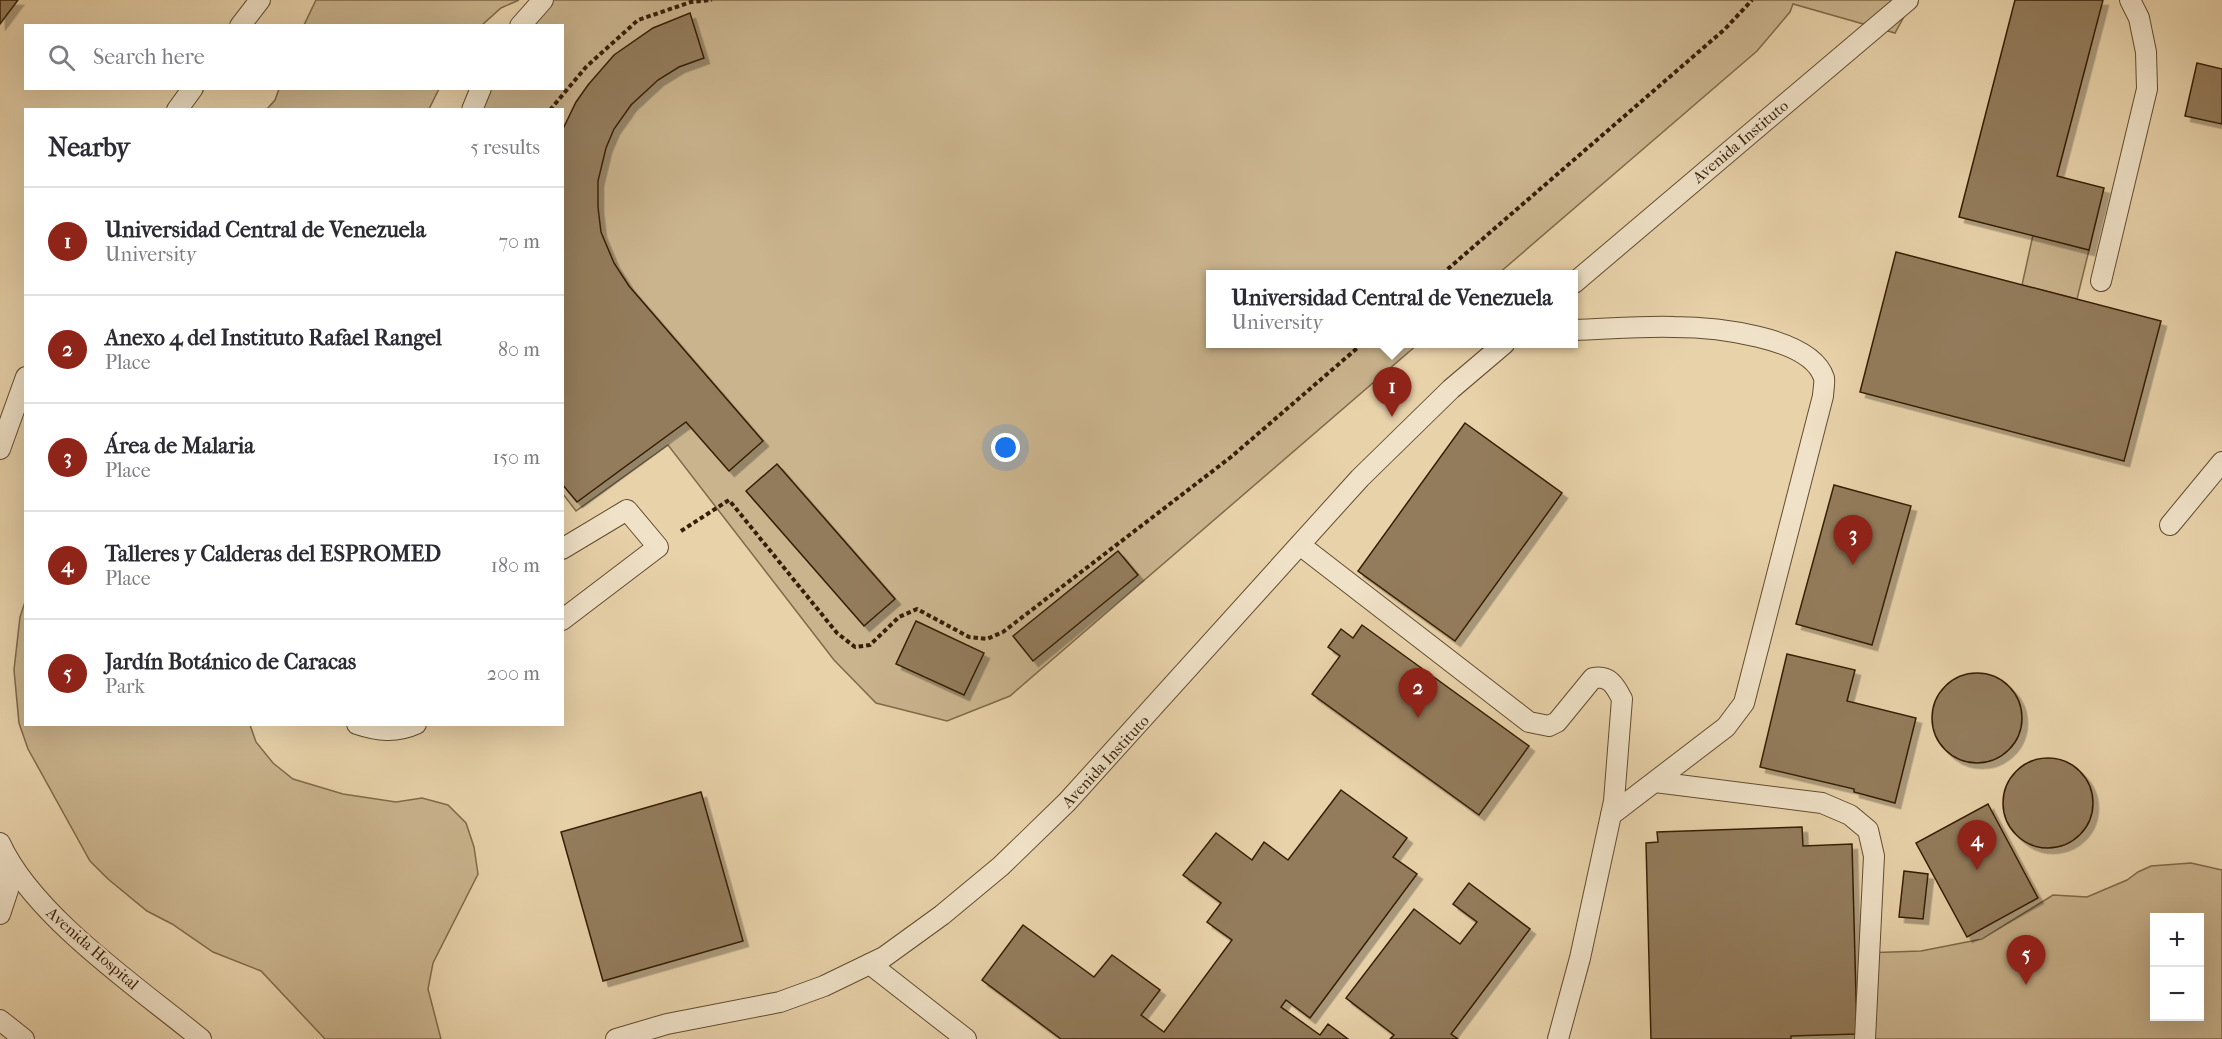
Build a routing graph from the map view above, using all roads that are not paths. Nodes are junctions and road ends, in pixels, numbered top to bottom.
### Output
1 (260, 0) edge
2 (543, 0) edge
3 (1908, 0) edge
4 (2130, 0) edge
5 (242, 24) edge
6 (522, 24) edge
7 (192, 90) edge
8 (480, 90) edge
9 (178, 108) edge
10 (473, 108) edge
11 (1578, 280) edge
12 (2101, 281) dead end
13 (1578, 330) edge
14 (1499, 348) edge
15 (24, 382) edge
16 (0, 449) edge
17 (2222, 462) edge
18 (2170, 525) dead end
19 (1300, 545) junction
20 (564, 548) edge
21 (564, 618) edge
22 (365, 726) edge
23 (412, 726) edge
24 (1655, 782) junction
25 (1611, 815) junction
26 (4, 852) edge
27 (0, 914) edge
28 (870, 964) junction
29 (0, 1020) edge
30 (24, 1039) edge
31 (201, 1039) edge
32 (616, 1039) edge
33 (966, 1039) edge
34 (1558, 1039) edge
35 (1865, 1039) edge

1 - 5 lane
2 - 6 lane
3 - 11 lane, Avenida Instituto
4 - 12 lane
7 - 9 lane
8 - 10 lane
13 - 24 lane
14 - 19 lane, Avenida Instituto
15 - 16 lane
17 - 18 lane
19 - 25 lane
19 - 28 lane, Avenida Instituto
20 - 21 lane
22 - 23 lane
24 - 25 lane
24 - 35 lane
25 - 34 lane
26 - 27 lane
26 - 31 lane, Avenida Hospital
28 - 32 lane, Avenida Instituto
28 - 33 lane
29 - 30 lane

